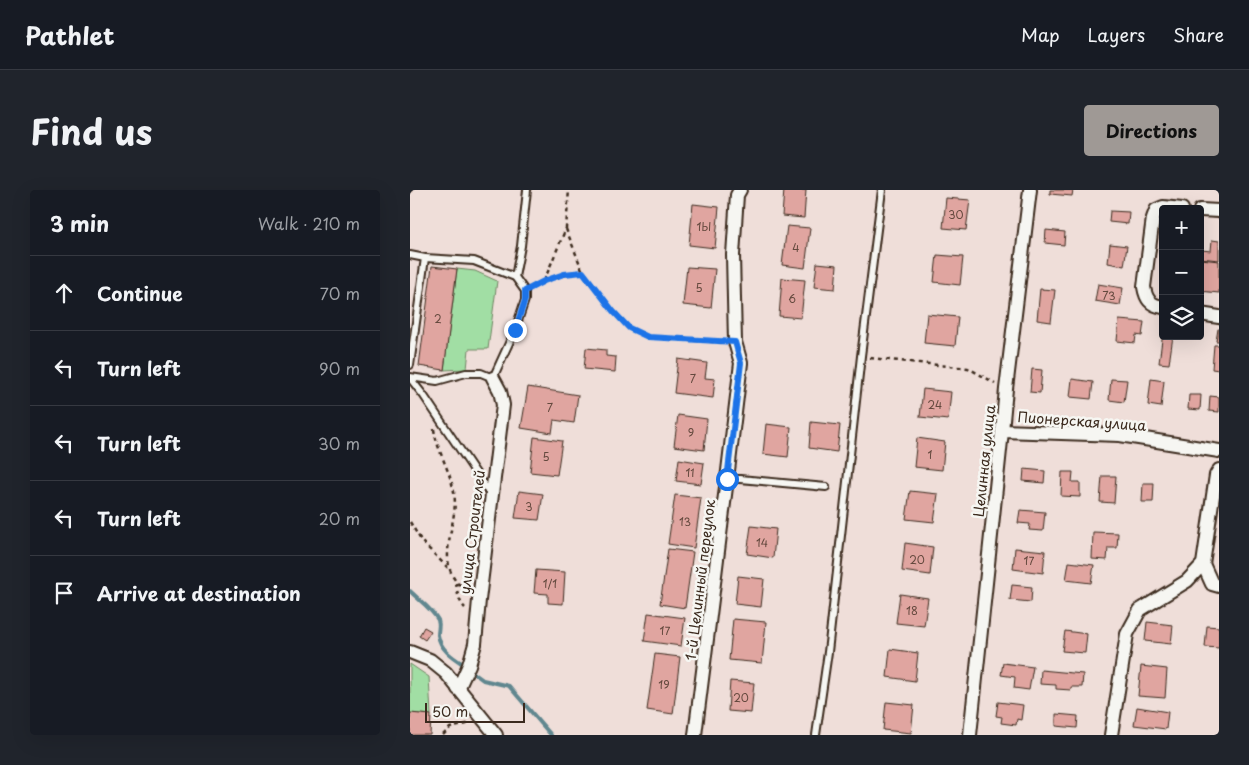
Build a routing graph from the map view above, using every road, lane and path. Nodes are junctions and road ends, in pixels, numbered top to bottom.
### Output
1 (527, 190) edge
2 (569, 190) edge
3 (740, 190) edge
4 (882, 190) edge
5 (1030, 190) edge
6 (1159, 209) edge
7 (1204, 210) edge
8 (1219, 212) edge
9 (566, 228) junction
10 (410, 255) edge
11 (425, 258) junction
12 (583, 272) junction
13 (515, 277) junction
14 (544, 281) junction
15 (525, 291) junction
16 (1159, 306) edge
17 (1204, 315) edge
18 (1219, 317) edge
19 (735, 342) junction
20 (862, 356) junction
21 (410, 365) edge
22 (410, 378) edge
23 (493, 378) junction
24 (1006, 389) junction
25 (432, 421) dead end
26 (1002, 431) junction
27 (1219, 451) edge
28 (1219, 470) edge
29 (727, 479) junction
30 (826, 487) dead end
31 (491, 495) junction
32 (410, 522) edge
33 (1202, 564) junction
34 (449, 570) junction
35 (456, 583) junction
36 (1219, 586) edge
37 (479, 600) junction
38 (476, 623) junction
39 (410, 652) edge
40 (458, 689) junction
41 (483, 720) junction
42 (443, 735) edge
43 (496, 735) edge
44 (695, 735) edge
45 (816, 735) edge
46 (970, 735) edge
47 (1111, 735) edge

1 - 13 lane
2 - 9 path
3 - 19 street, 1-й Целинный переулок
4 - 20 lane
5 - 24 street, Целинная улица
6 - 16 street
7 - 8 street
9 - 12 path
9 - 14 path
10 - 11 lane
11 - 13 lane
11 - 21 lane
12 - 14 path
12 - 19 path
13 - 15 lane
14 - 15 path
15 - 23 lane
17 - 18 street
19 - 29 street, 1-й Целинный переулок
20 - 24 path
20 - 45 lane
22 - 23 lane
22 - 31 lane
23 - 31 street, улица Строителей
24 - 26 street, Целинная улица
25 - 34 path
26 - 27 street, Пионерская улица
26 - 46 street, Целинная улица
28 - 33 street
29 - 30 lane
29 - 44 street, 1-й Целинный переулок
31 - 37 street, улица Строителей
32 - 34 path
33 - 36 street
33 - 47 street
34 - 35 path
35 - 37 path
35 - 38 path
37 - 38 street, улица Строителей
38 - 40 street, улица Строителей
39 - 40 street
40 - 41 street
41 - 42 path
41 - 43 street

